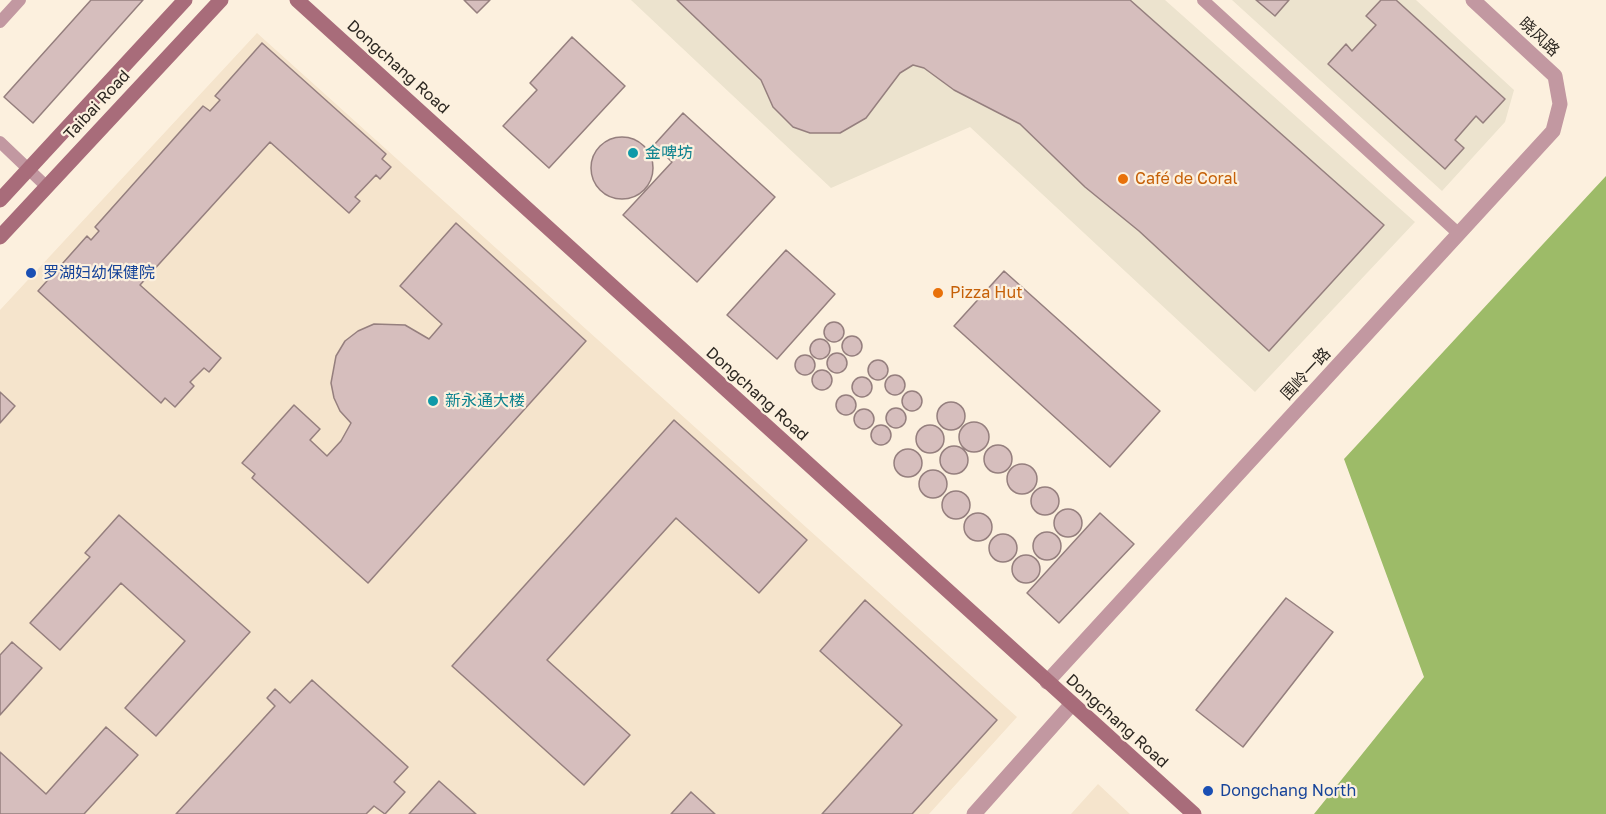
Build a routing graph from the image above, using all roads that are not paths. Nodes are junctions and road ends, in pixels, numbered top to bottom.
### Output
1 (20, 0) edge
2 (185, 0) edge
3 (221, 0) edge
4 (297, 0) edge
5 (1203, 0) edge
6 (1473, 0) edge
7 (0, 22) edge
8 (1555, 76) joint
9 (0, 142) edge
10 (29, 169) junction
11 (46, 186) junction
12 (0, 200) edge
13 (1459, 234) junction
14 (0, 237) edge
15 (1047, 682) junction
16 (1071, 705) junction
17 (974, 814) edge
18 (1194, 814) edge

1 - 7 lane
2 - 10 street, Taibai Road
3 - 11 street, Taibai Road
4 - 15 street, Dongchang Road
5 - 13 lane
6 - 8 street, 晓风路
8 - 13 street, 围岭一路
9 - 10 lane
10 - 11 lane
10 - 12 street, Taibai Road
11 - 14 street, Taibai Road
13 - 15 street, 围岭一路
15 - 16 street, Dongchang Road
16 - 17 street
16 - 18 street, Dongchang Road

